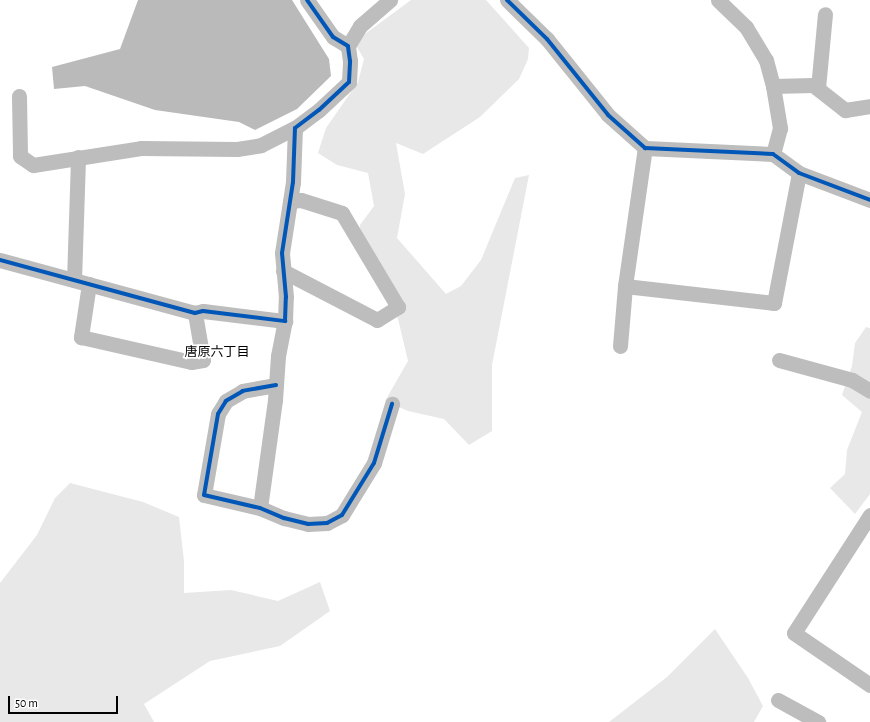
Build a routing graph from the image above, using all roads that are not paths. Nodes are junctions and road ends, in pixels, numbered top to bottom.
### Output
1 (307, 0) edge
2 (390, 0) edge
3 (507, 0) edge
4 (718, 0) edge
5 (825, 14) dead end
6 (348, 46) junction
7 (773, 86) junction
8 (818, 88) junction
9 (19, 96) dead end
10 (870, 106) edge
11 (295, 128) junction
12 (645, 148) junction
13 (773, 154) junction
14 (78, 157) junction
15 (799, 173) junction
16 (870, 200) edge
17 (290, 201) junction
18 (0, 260) edge
19 (284, 271) junction
20 (74, 280) junction
21 (89, 284) junction
22 (625, 286) junction
23 (195, 313) junction
24 (286, 321) junction
25 (620, 346) dead end
26 (780, 360) dead end
27 (276, 385) junction
28 (870, 391) edge
29 (392, 404) dead end
30 (260, 508) junction
31 (870, 515) edge
32 (869, 681) edge
33 (778, 700) dead end
34 (818, 722) edge

1 - 6 street
2 - 6 street
3 - 12 street
4 - 7 street
5 - 8 street
6 - 11 street
7 - 8 street
7 - 13 street
8 - 10 street
9 - 14 street
11 - 14 street
11 - 17 street
12 - 13 street
12 - 22 street
13 - 15 street
14 - 20 street
15 - 16 street
15 - 22 street
17 - 19 street
17 - 19 street
18 - 20 street
19 - 24 street
20 - 21 street
21 - 23 street
21 - 23 street
22 - 25 street
23 - 24 street
24 - 27 street
26 - 28 street
27 - 30 street
27 - 30 street
29 - 30 street
31 - 32 street
33 - 34 street

